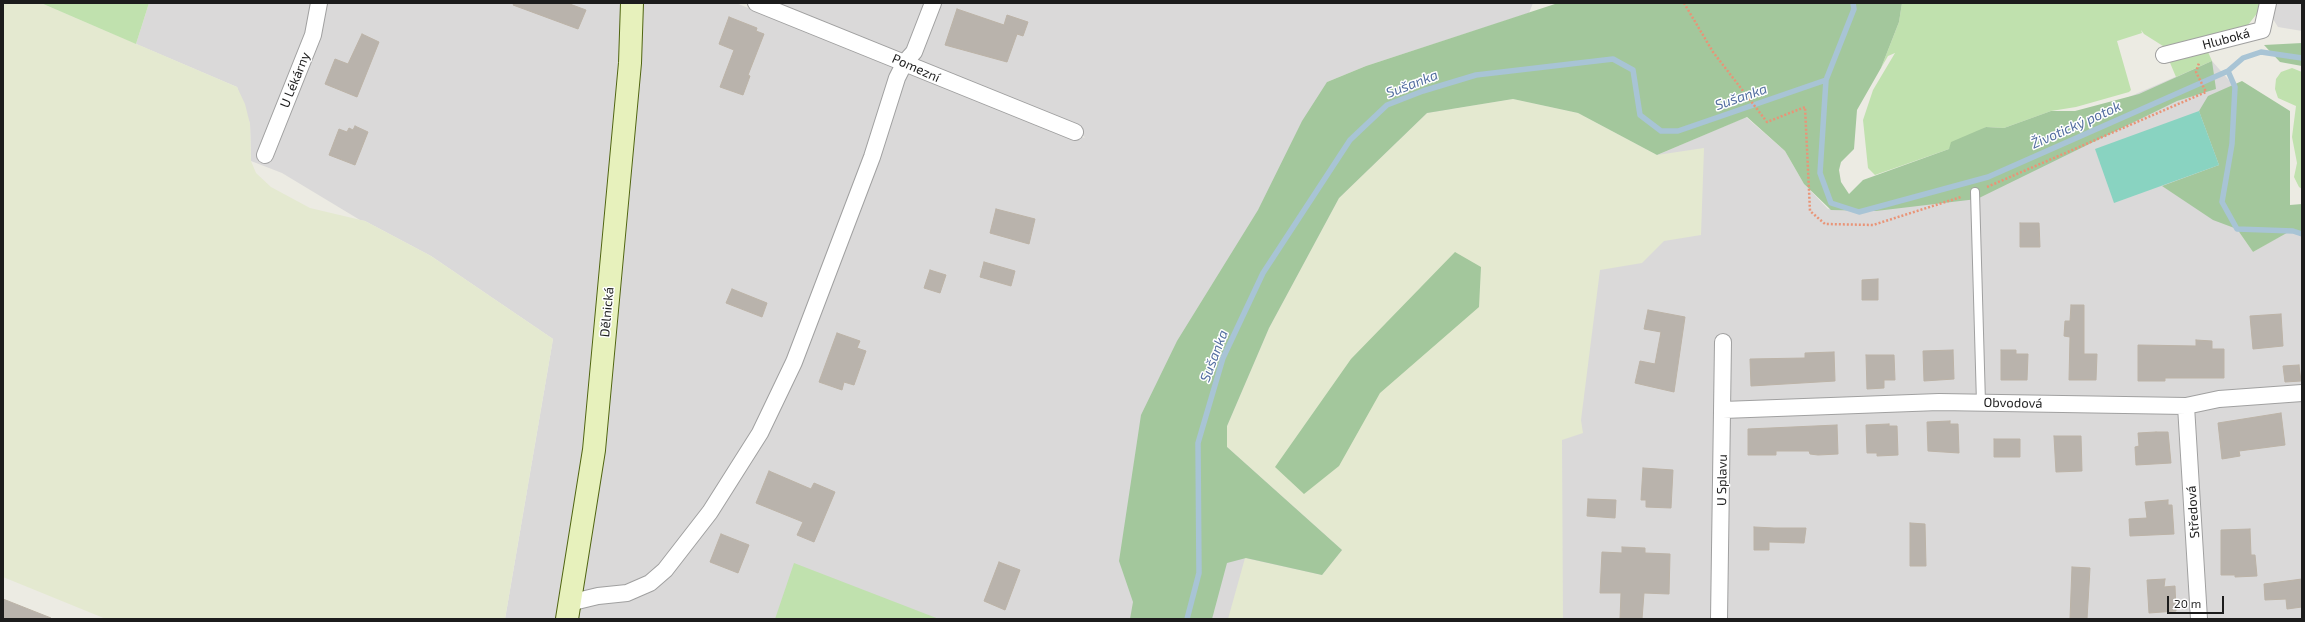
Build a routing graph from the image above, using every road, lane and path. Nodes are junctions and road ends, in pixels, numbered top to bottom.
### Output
1 (319, 3) edge
2 (632, 3) edge
3 (756, 3) edge
4 (933, 3) edge
5 (1684, 3) edge
6 (2268, 3) edge
7 (2164, 56) dead end
8 (905, 62) junction
9 (2200, 78) dead end
10 (1075, 132) dead end
11 (265, 155) dead end
12 (1975, 192) junction
13 (1723, 342) dead end
14 (2302, 393) edge
15 (1981, 403) junction
16 (2186, 406) junction
17 (1722, 410) junction
18 (568, 611) edge
19 (1719, 619) edge
20 (2199, 619) edge

1 - 11 street, U Lékárny
2 - 18 main road, Dělnická
3 - 8 street, Pomezní
4 - 8 street
5 - 12 path
6 - 7 street, Hluboká
8 - 10 street, Pomezní
8 - 18 street
9 - 12 path
12 - 15 lane
13 - 17 street, U Splavu
14 - 16 street, Obvodová
15 - 16 street, Obvodová
15 - 17 street, Obvodová
16 - 20 street, Středová
17 - 19 street, U Splavu

